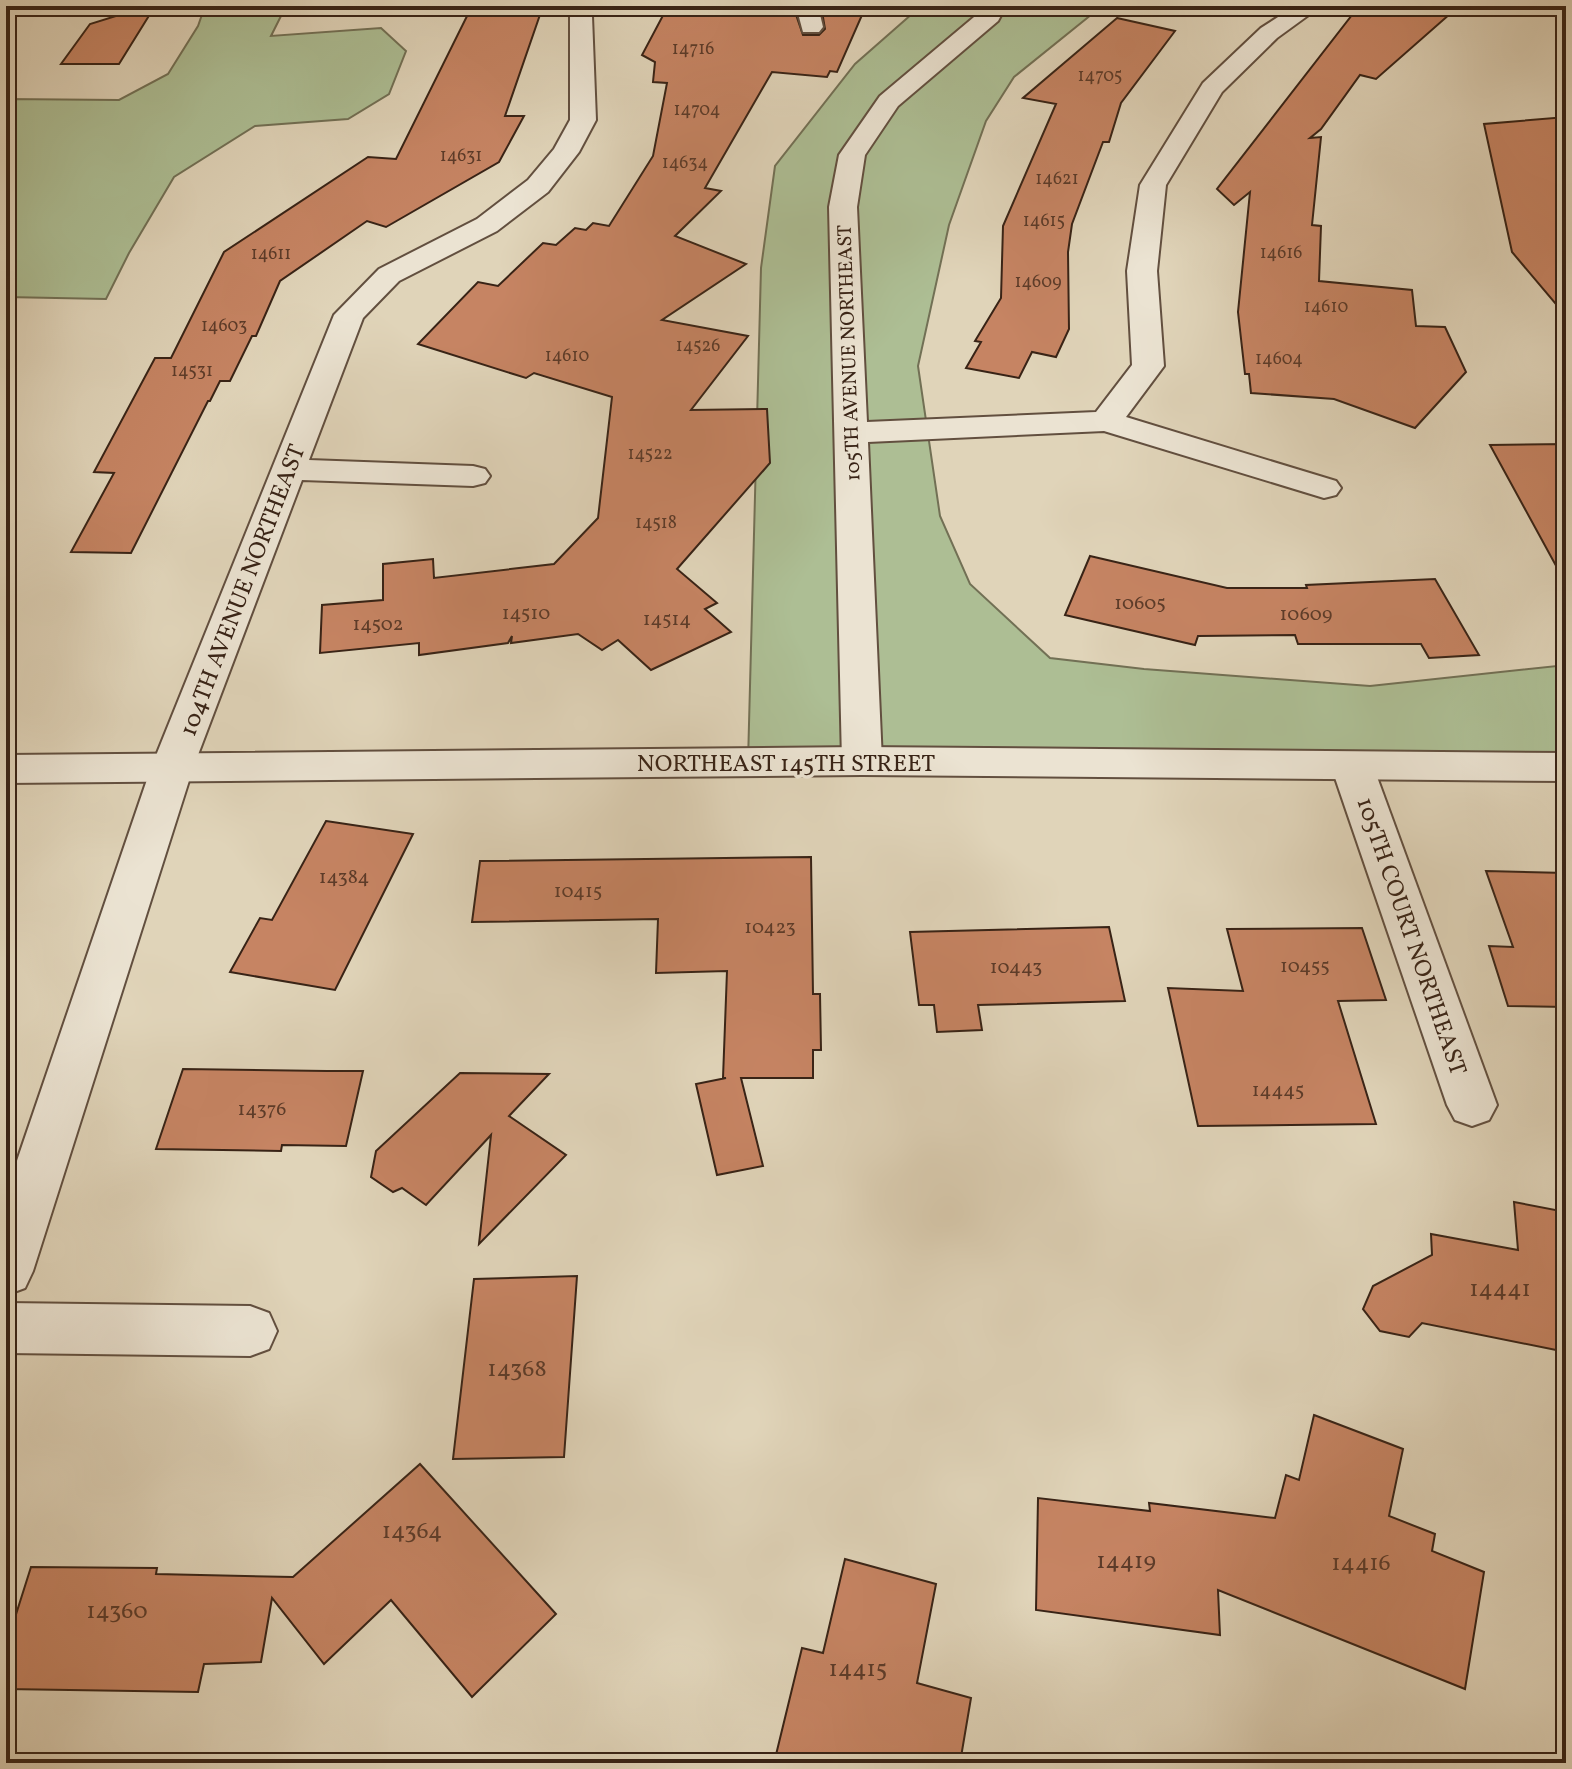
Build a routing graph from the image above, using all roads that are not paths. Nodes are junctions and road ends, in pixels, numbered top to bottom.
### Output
1 (24, 6) edge
2 (586, 6) edge
3 (995, 6) edge
4 (1310, 6) edge
5 (6, 10) edge
6 (1106, 421) junction
7 (851, 433) junction
8 (289, 469) junction
9 (473, 476) dead end
10 (1324, 488) dead end
11 (862, 761) junction
12 (1352, 766) junction
13 (1566, 767) edge
14 (172, 768) junction
15 (6, 769) edge
16 (1472, 1105) dead end
17 (6, 1271) edge
18 (6, 1328) edge
19 (250, 1331) dead end

1 - 5 street
2 - 8 street, 104TH AVENUE NORTHEAST
3 - 7 street, 105TH AVENUE NORTHEAST
4 - 6 street
6 - 7 street
6 - 10 street
7 - 11 street, 105TH AVENUE NORTHEAST
8 - 9 street
8 - 14 street, 104TH AVENUE NORTHEAST
11 - 12 street, NORTHEAST 145TH STREET
11 - 14 street, NORTHEAST 145TH STREET
12 - 13 street, NORTHEAST 145TH STREET
12 - 16 street, 105TH COURT NORTHEAST
14 - 15 street, NORTHEAST 145TH STREET
14 - 17 street, 104TH AVENUE NORTHEAST
18 - 19 street

